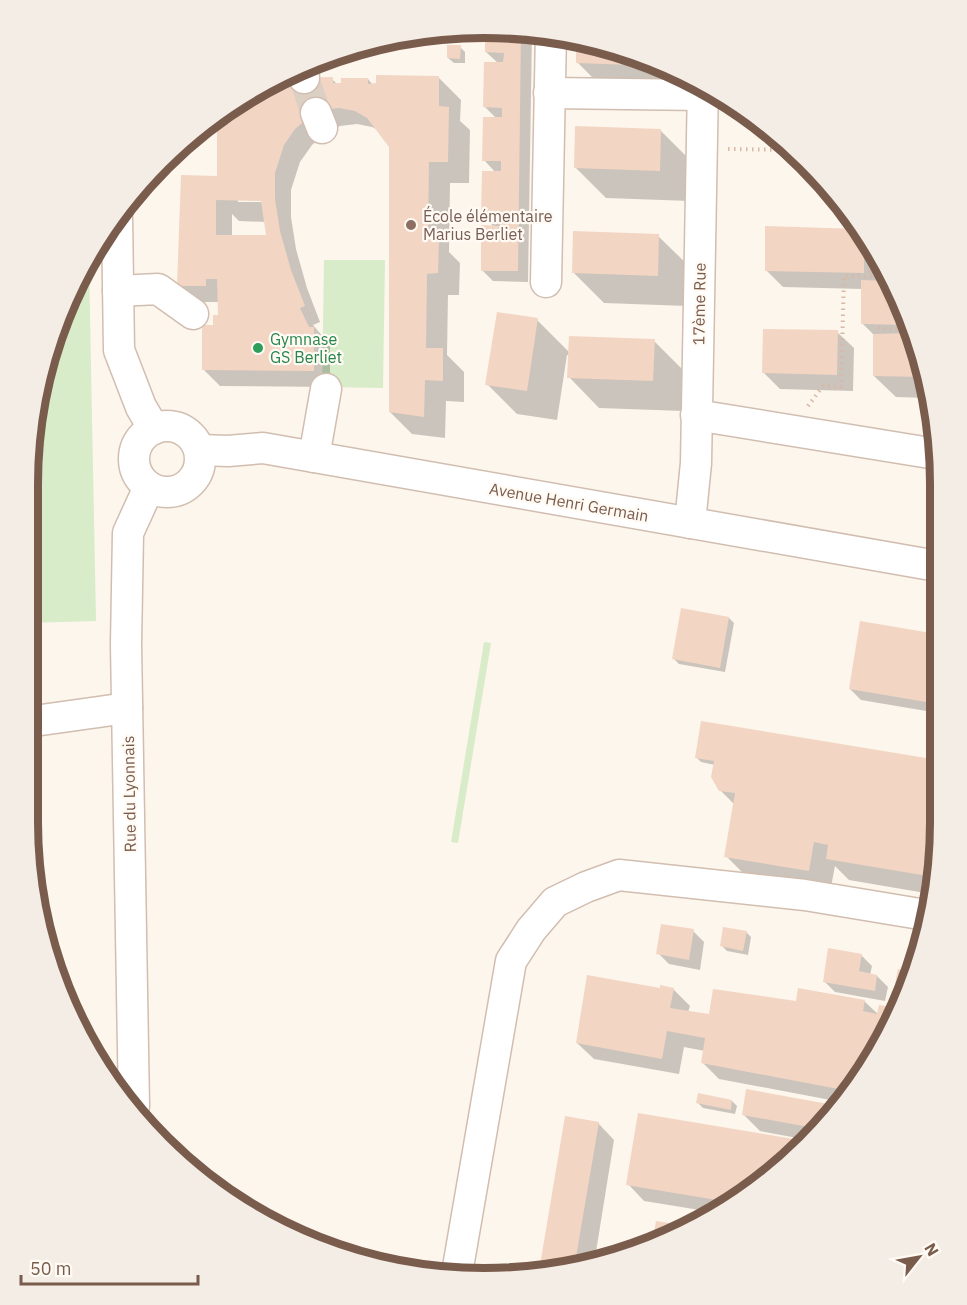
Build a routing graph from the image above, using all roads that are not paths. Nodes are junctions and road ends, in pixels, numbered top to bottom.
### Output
1 (551, 42) edge
2 (692, 89) edge
3 (549, 93) junction
4 (703, 95) edge
5 (117, 230) edge
6 (546, 282) dead end
7 (118, 291) junction
8 (193, 314) dead end
9 (326, 389) dead end
10 (696, 415) junction
11 (154, 429) junction
12 (200, 450) junction
13 (929, 453) edge
14 (314, 457) junction
15 (150, 487) junction
16 (690, 523) junction
17 (930, 565) edge
18 (127, 708) junction
19 (38, 720) edge
20 (920, 914) edge
21 (134, 1098) edge
22 (458, 1267) edge

1 - 3 street
2 - 3 street
3 - 6 street
4 - 10 street, 17ème Rue
5 - 7 street
7 - 8 street
7 - 11 street
9 - 14 street
10 - 13 street
10 - 16 street, 17ème Rue
11 - 12 street
11 - 15 street
12 - 14 street, Avenue Henri Germain
12 - 15 street
14 - 16 street, Avenue Henri Germain
15 - 18 street, Rue du Lyonnais
16 - 17 street, Avenue Henri Germain
18 - 19 street
18 - 21 street, Rue du Lyonnais
20 - 22 street

